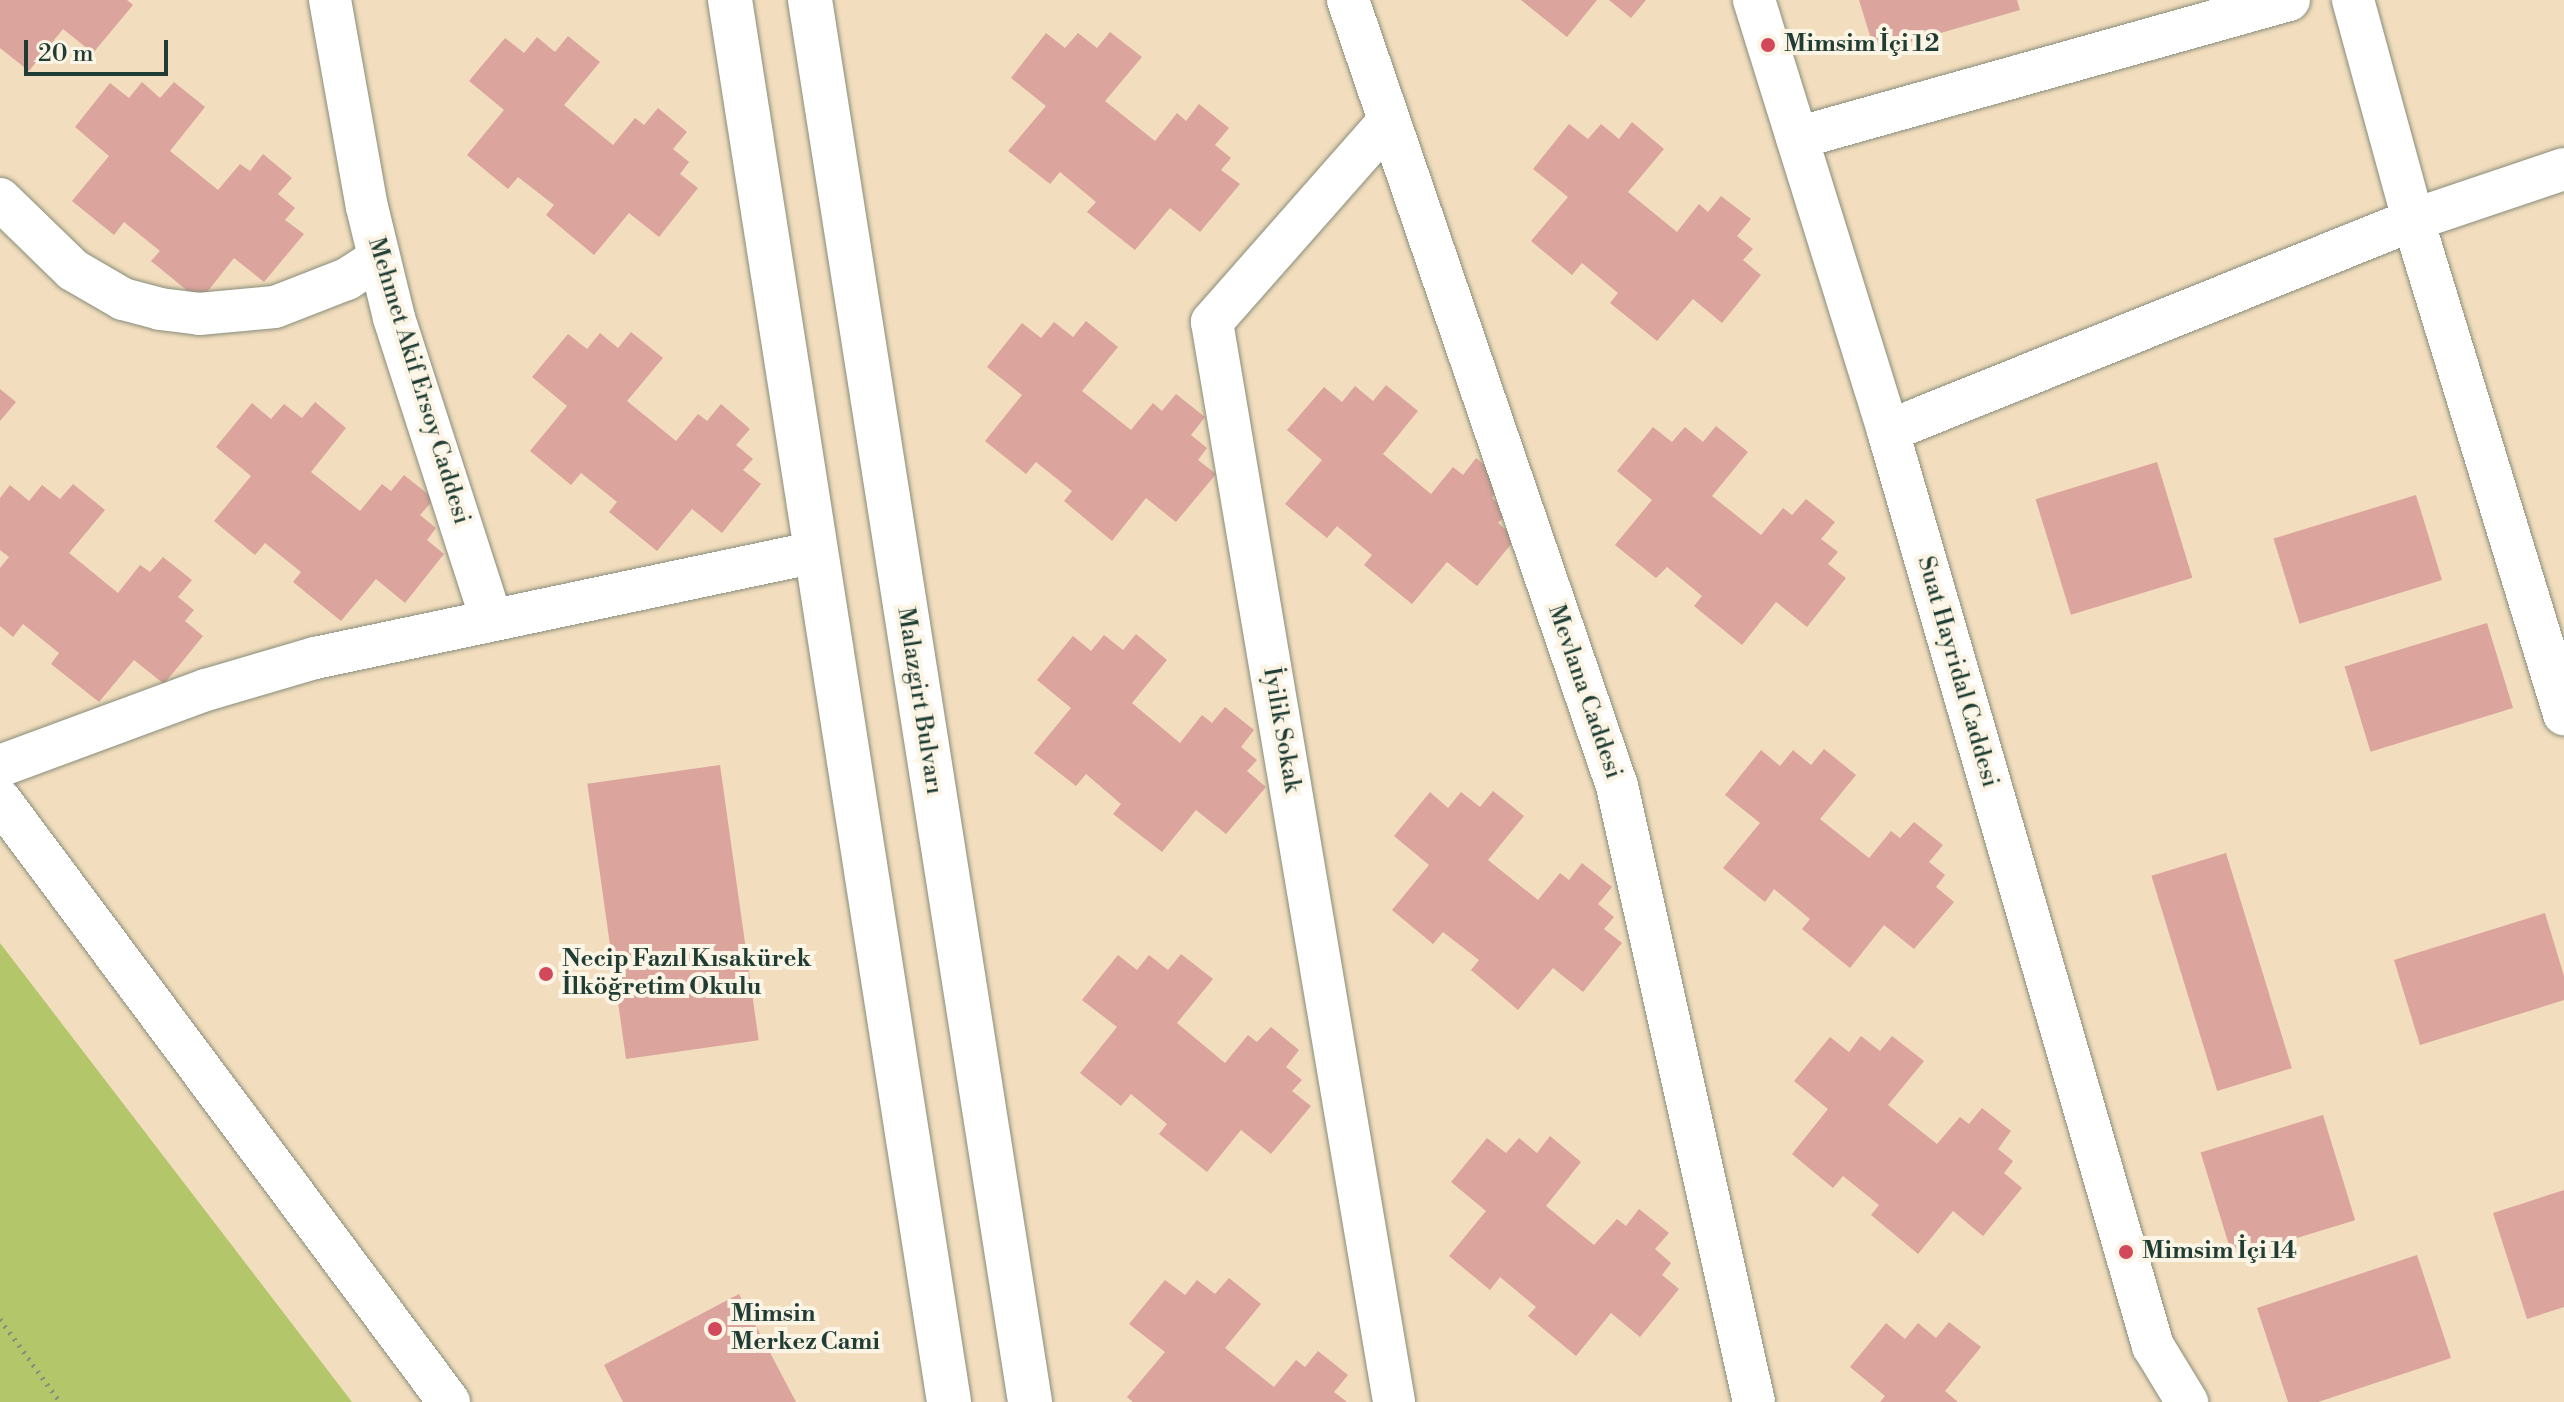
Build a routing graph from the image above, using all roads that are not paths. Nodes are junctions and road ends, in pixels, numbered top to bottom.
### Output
1 (330, 0) edge
2 (730, 0) edge
3 (810, 0) edge
4 (1348, 0) edge
5 (1754, 0) edge
6 (2289, 0) edge
7 (2353, 0) edge
8 (1389, 121) junction
9 (1797, 138) junction
10 (2564, 169) edge
11 (0, 199) edge
12 (2413, 220) junction
13 (379, 258) junction
14 (1888, 431) junction
15 (816, 552) junction
16 (491, 618) junction
17 (2564, 714) edge
18 (0, 766) edge
19 (0, 800) edge
20 (2153, 1346) junction
21 (449, 1402) edge
22 (949, 1402) edge
23 (1030, 1402) edge
24 (1394, 1402) edge
25 (1754, 1402) edge
26 (2153, 1402) edge
27 (2187, 1402) edge

1 - 13 street, Mehmet Akif Ersoy Caddesi
2 - 15 highway
3 - 23 highway, Malazgirt Bulvarı
4 - 8 street, Mevlana Caddesi
5 - 9 street, Suat Hayridal Caddesi
6 - 9 street
7 - 12 street
8 - 24 street, İyilik Sokak
8 - 25 street, Mevlana Caddesi
9 - 14 street, Suat Hayridal Caddesi
10 - 12 street
11 - 13 street
12 - 14 street
12 - 17 street
13 - 16 street, Mehmet Akif Ersoy Caddesi
14 - 20 street, Suat Hayridal Caddesi
15 - 16 street
15 - 22 highway
16 - 18 street
19 - 21 street
20 - 26 street, Suat Hayridal Caddesi
20 - 27 street, Suat Hayridal Caddesi

